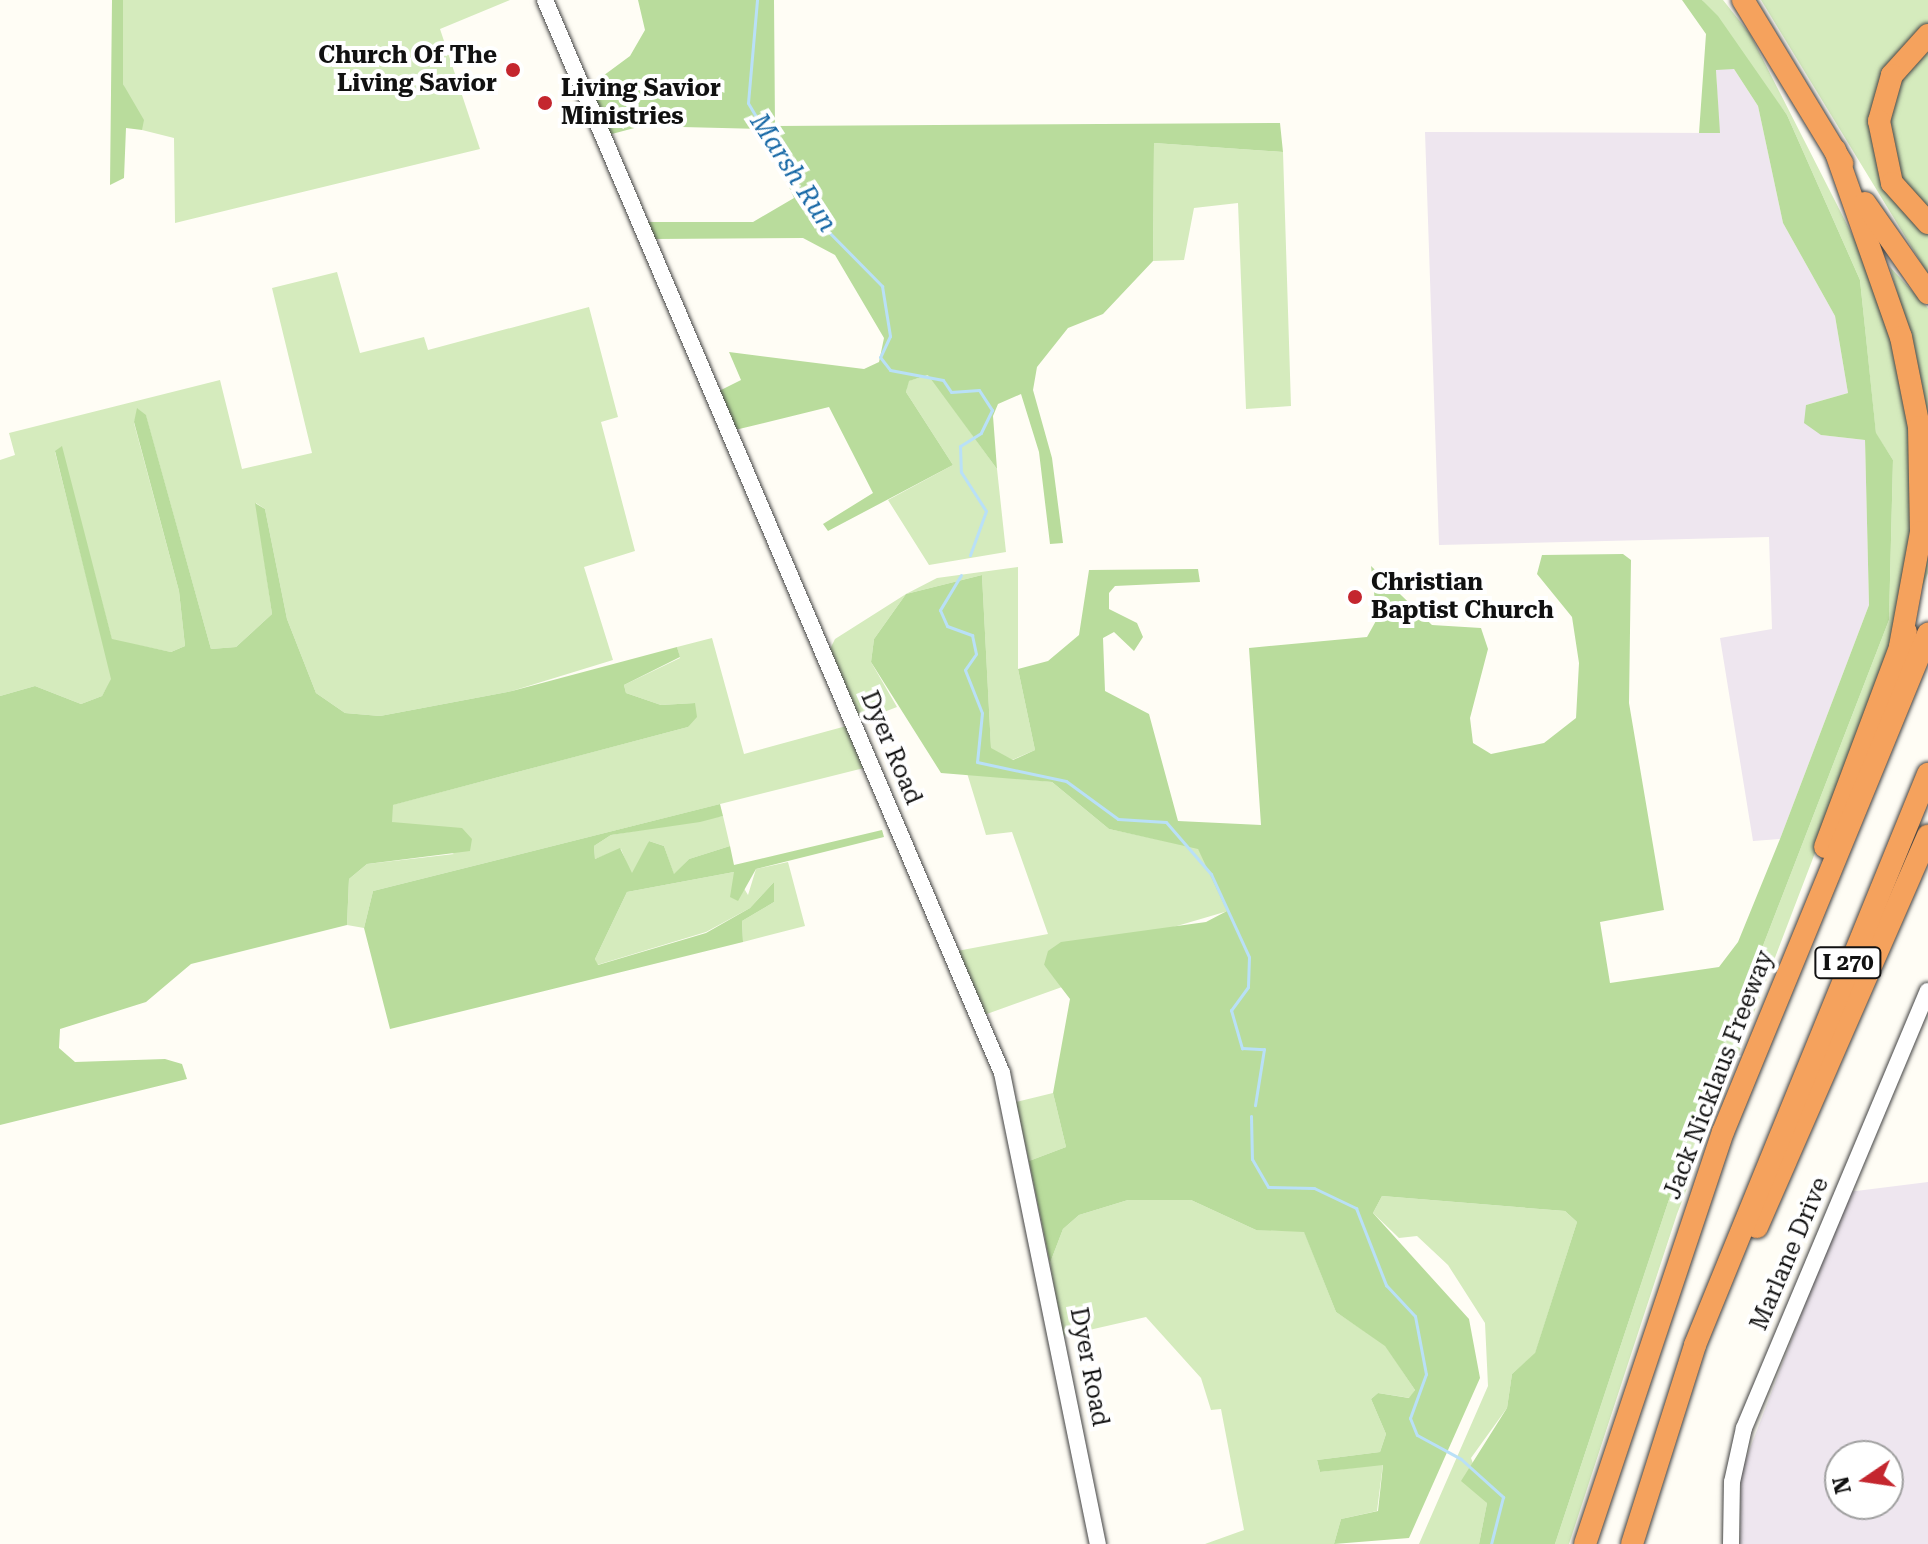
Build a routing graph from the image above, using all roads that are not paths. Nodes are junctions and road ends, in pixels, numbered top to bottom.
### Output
1 (545, 0) edge
2 (1743, 0) edge
3 (1928, 35) edge
4 (1835, 150) junction
5 (1928, 223) edge
6 (1928, 293) edge
7 (1928, 579) edge
8 (1928, 634) edge
9 (1900, 646) junction
10 (1928, 774) edge
11 (1928, 836) edge
12 (1928, 991) edge
13 (1759, 1043) junction
14 (1695, 1345) junction
15 (1098, 1544) edge
16 (1585, 1544) edge
17 (1632, 1544) edge
18 (1731, 1544) edge

1 - 15 street, Dyer Road
2 - 4 highway
3 - 5 highway
4 - 6 highway
4 - 9 highway
7 - 9 highway
8 - 13 highway, Jack Nicklaus Freeway / I 270
9 - 13 highway
10 - 14 highway, I 270
11 - 14 highway
12 - 18 street, Marlane Drive
13 - 16 highway, Jack Nicklaus Freeway / I 270
14 - 17 highway, I 270

